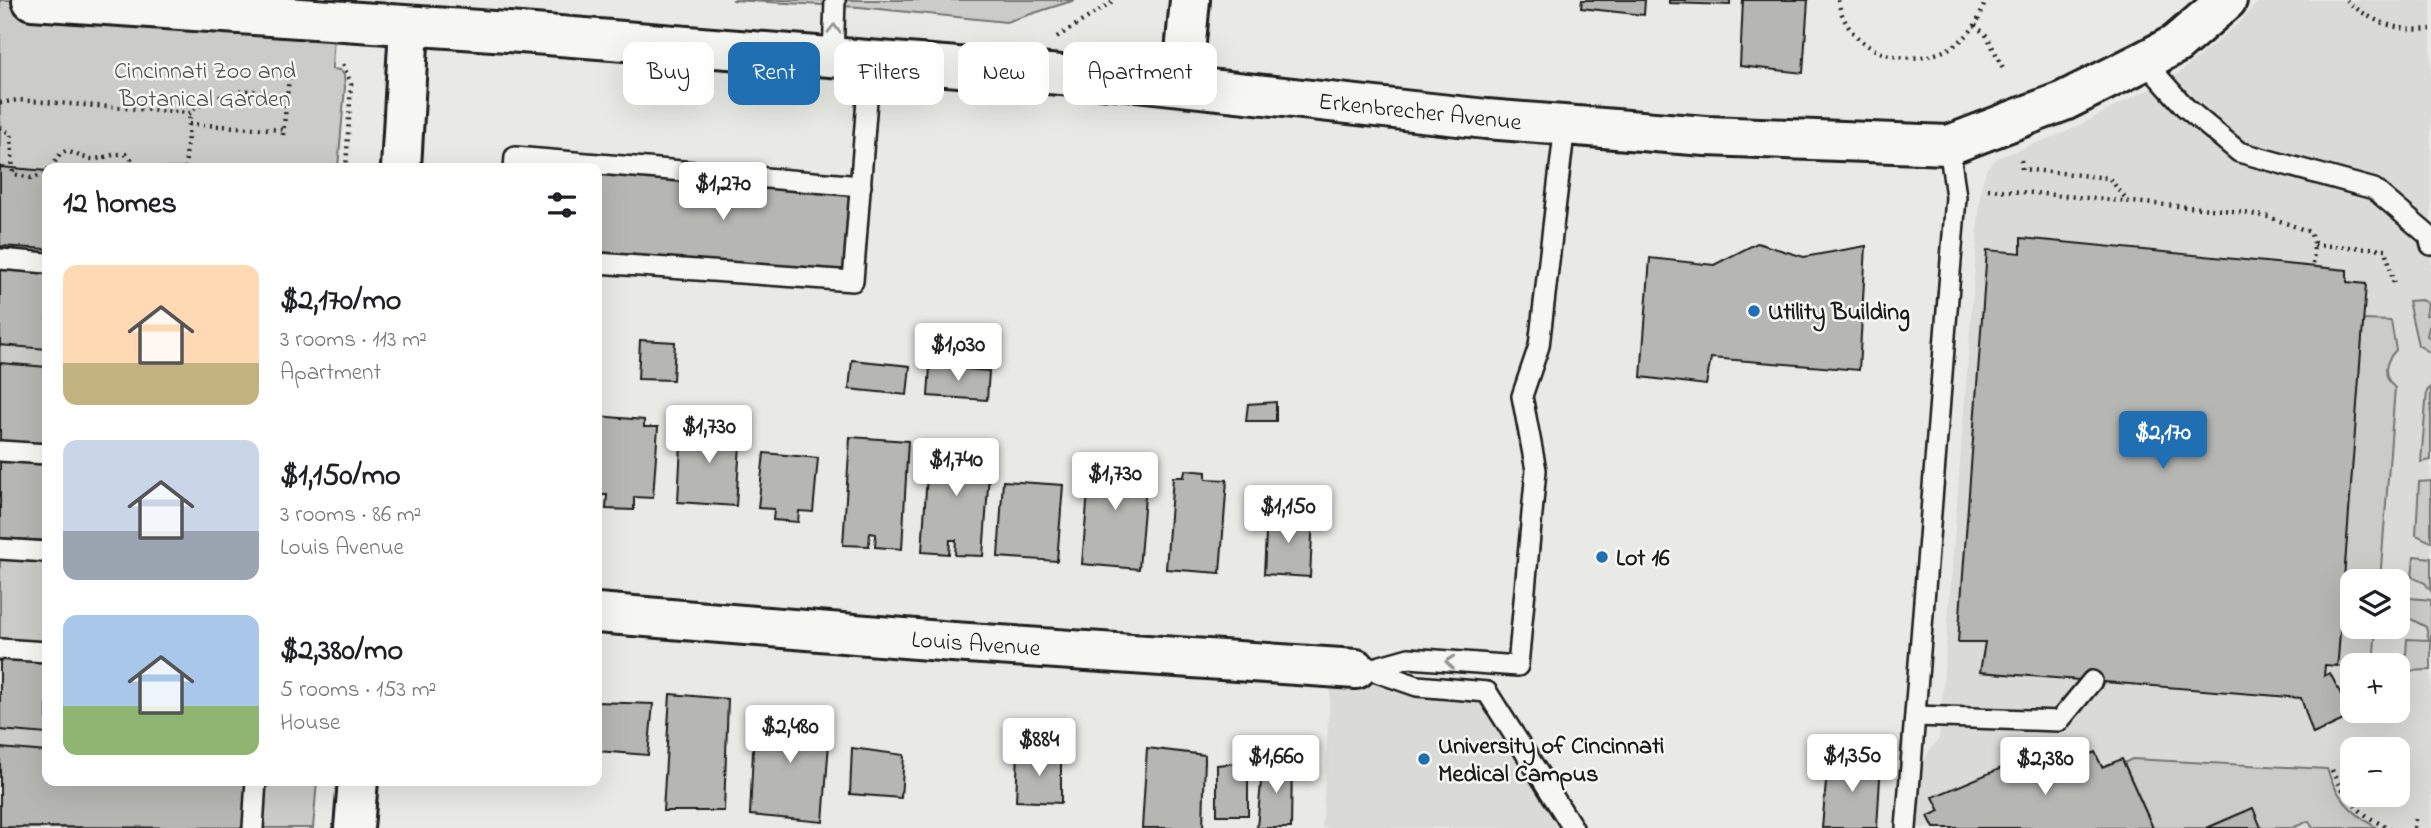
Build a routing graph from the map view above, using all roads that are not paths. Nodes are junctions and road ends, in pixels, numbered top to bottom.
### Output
1 (32, 0) edge
2 (835, 0) edge
3 (1190, 0) edge
4 (2227, 0) edge
5 (409, 26) junction
6 (847, 42) edge
7 (1186, 42) edge
8 (834, 58) edge
9 (2144, 61) junction
10 (944, 66) edge
11 (1063, 76) edge
12 (1217, 89) edge
13 (855, 105) edge
14 (1565, 125) junction
15 (1948, 145) junction
16 (401, 163) edge
17 (514, 163) edge
18 (587, 163) edge
19 (602, 164) edge
20 (861, 186) junction
21 (2431, 245) edge
22 (0, 259) edge
23 (42, 263) edge
24 (602, 263) edge
25 (0, 451) edge
26 (42, 454) edge
27 (0, 549) edge
28 (42, 552) edge
29 (602, 613) edge
30 (0, 649) edge
31 (42, 652) edge
32 (1363, 669) junction
33 (2092, 681) dead end
34 (1916, 716) junction
35 (256, 786) edge
36 (358, 786) edge
37 (253, 828) edge
38 (354, 828) edge
39 (1573, 828) edge
40 (1906, 828) edge

1 - 5 street, Erkenbrecher Avenue
6 -> 2 lane
3 - 7 street
4 - 9 street, Erkenbrecher Avenue
5 - 8 street, Erkenbrecher Avenue
5 - 16 street
9 - 15 street, Erkenbrecher Avenue
9 - 21 lane
10 - 11 street, Erkenbrecher Avenue
12 - 14 street, Erkenbrecher Avenue
13 - 20 lane
14 - 15 street, Erkenbrecher Avenue
14 -> 32 lane
15 - 34 lane
17 - 18 lane
19 - 20 lane
20 - 24 lane
22 - 23 lane
25 - 26 lane
27 - 28 lane
29 - 32 street, Louis Avenue
30 - 31 lane
32 - 39 lane
33 - 34 lane
34 - 40 lane
35 - 37 lane
36 - 38 street

